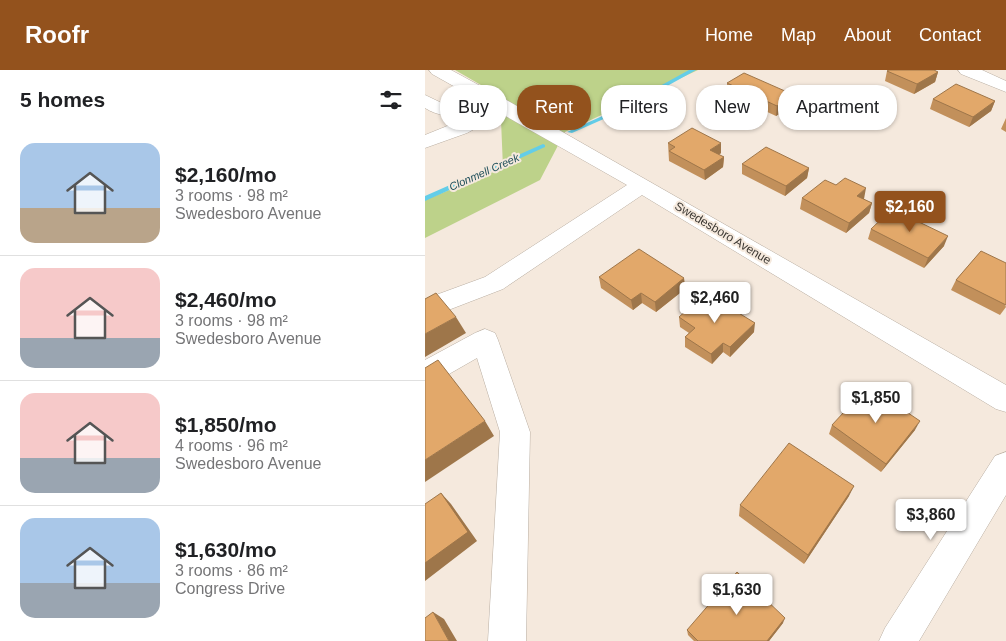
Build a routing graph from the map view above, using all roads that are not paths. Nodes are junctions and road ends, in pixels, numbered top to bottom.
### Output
1 (439, 70) edge
2 (967, 70) edge
3 (466, 85) edge
4 (1006, 87) edge
5 (425, 100) edge
6 (507, 108) edge
7 (440, 109) edge
8 (457, 130) edge
9 (425, 142) edge
10 (642, 185) junction
11 (425, 309) edge
12 (425, 374) edge
13 (1006, 400) edge
14 (1006, 466) edge
15 (507, 641) edge
16 (898, 641) edge

1 - 3 street, Swedesboro Avenue
2 - 4 street
5 - 7 street
6 - 10 street, Swedesboro Avenue
8 - 9 street
10 - 11 street
10 - 13 street, Swedesboro Avenue
12 - 15 street
14 - 16 street

